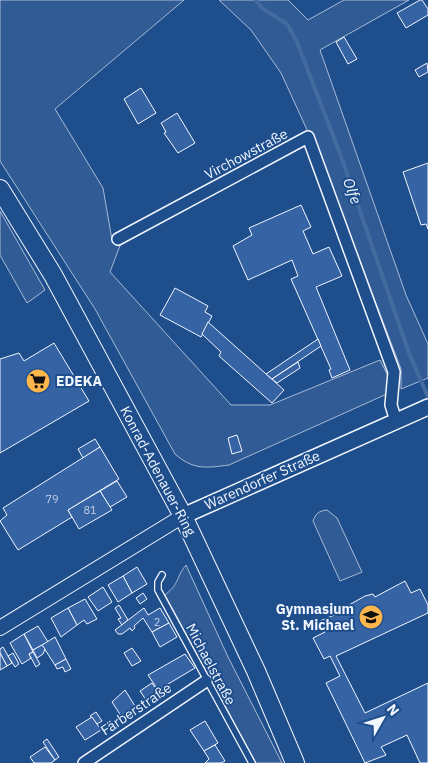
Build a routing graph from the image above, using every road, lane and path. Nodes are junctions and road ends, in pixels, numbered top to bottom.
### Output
1 (0, 189) edge
2 (118, 239) dead end
3 (427, 407) edge
4 (396, 421) junction
5 (183, 516) junction
6 (162, 575) dead end
7 (0, 628) edge
8 (206, 681) junction
9 (84, 763) edge
10 (252, 763) edge
11 (295, 763) edge

1 - 5 main road, Konrad-Adenauer-Ring
2 - 4 street, Virchowstraße
3 - 4 main road, Warendorfer Straße
4 - 5 main road, Warendorfer Straße
5 - 7 street, Warendorfer Straße
5 - 11 main road, Konrad-Adenauer-Ring
6 - 8 lane, Michaelstraße
8 - 9 street, Färberstraße
8 - 10 lane, Michaelstraße

